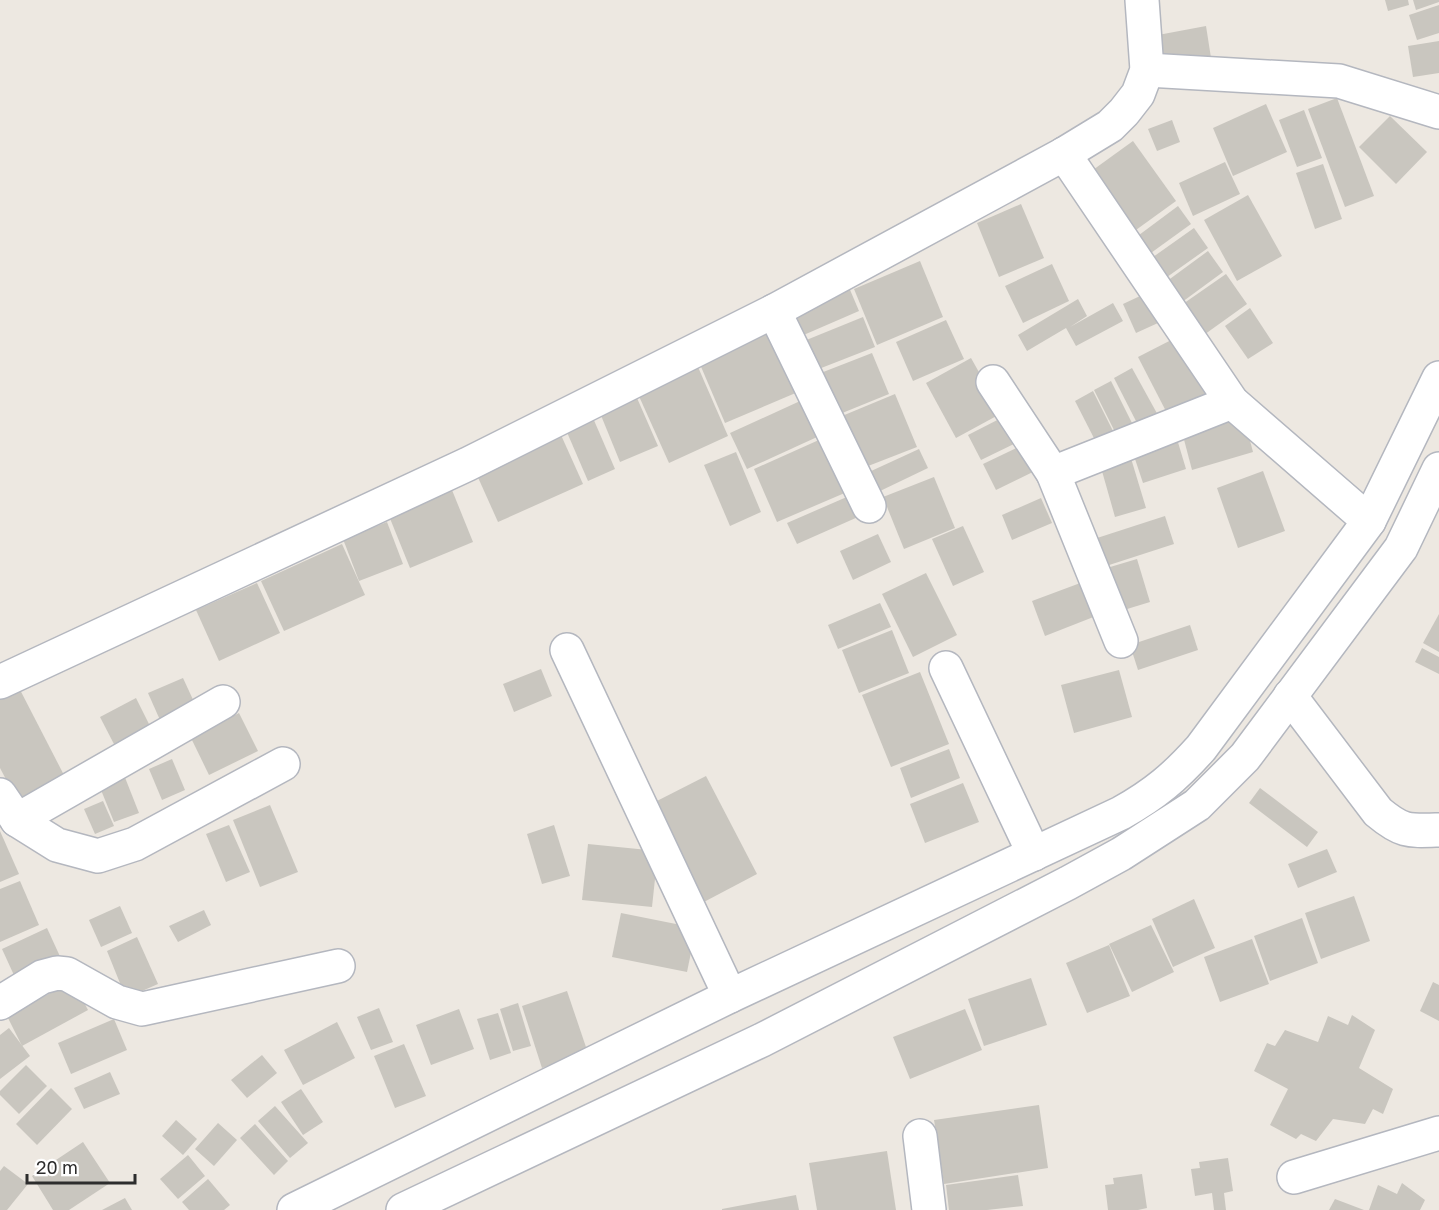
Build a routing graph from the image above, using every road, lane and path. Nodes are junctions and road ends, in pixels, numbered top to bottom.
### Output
1 (1142, 0) edge
2 (1147, 70) junction
3 (1439, 112) edge
4 (1064, 154) junction
5 (774, 311) junction
6 (1439, 378) edge
7 (993, 382) dead end
8 (1232, 402) junction
9 (1439, 469) edge
10 (1053, 472) junction
11 (870, 506) dead end
12 (1369, 521) junction
13 (1121, 641) dead end
14 (567, 650) dead end
15 (946, 668) dead end
16 (0, 682) edge
17 (1290, 696) junction
18 (223, 702) dead end
19 (283, 764) dead end
20 (9, 808) edge
21 (1439, 830) edge
22 (1034, 854) junction
23 (338, 966) dead end
24 (730, 996) junction
25 (0, 1003) edge
26 (1439, 1133) edge
27 (920, 1136) dead end
28 (1294, 1177) dead end
29 (294, 1210) edge
30 (403, 1210) edge
31 (929, 1210) edge

1 - 2 street
2 - 3 street
2 - 4 street
4 - 5 street
4 - 8 street
5 - 11 street
5 - 16 street
6 - 12 street
7 - 10 street
8 - 10 street
8 - 12 street
9 - 17 street
10 - 13 street
12 - 22 street
14 - 24 street
15 - 22 street
17 - 21 street
17 - 30 street
18 - 20 street
19 - 20 street
22 - 24 street
23 - 25 street
24 - 29 street
26 - 28 street
27 - 31 street

